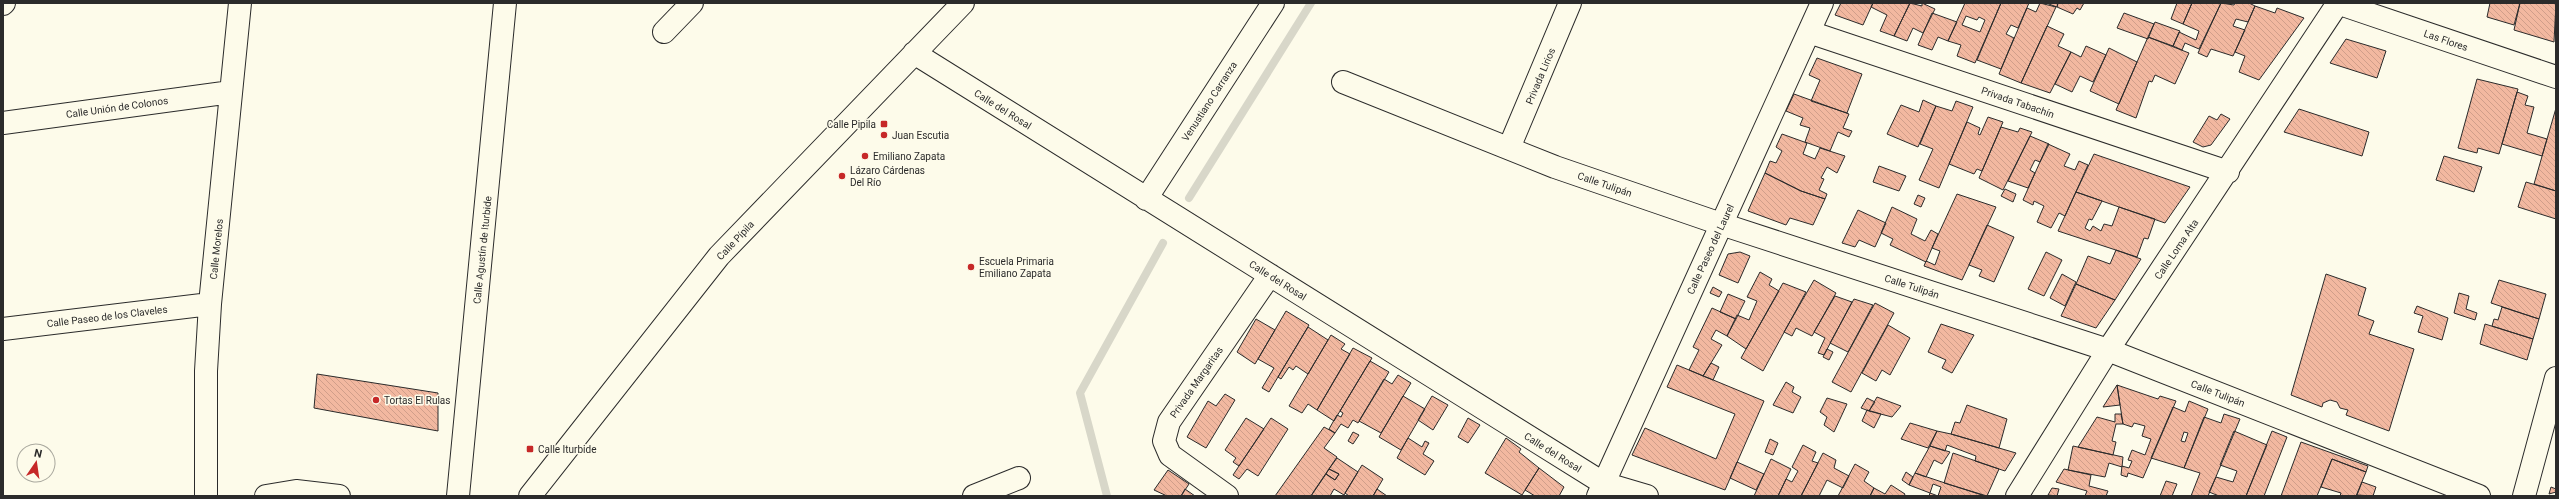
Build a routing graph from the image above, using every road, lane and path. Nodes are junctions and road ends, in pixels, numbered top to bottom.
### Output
1 (240, 3) edge
2 (505, 3) edge
3 (692, 3) edge
4 (962, 3) edge
5 (1272, 3) edge
6 (1570, 3) edge
7 (1822, 3) edge
8 (2337, 3) edge
9 (664, 32) dead end
10 (1809, 32) junction
11 (914, 53) junction
12 (2556, 77) edge
13 (1343, 82) dead end
14 (231, 92) junction
15 (3, 123) edge
16 (1510, 148) junction
17 (2228, 172) junction
18 (1146, 198) junction
19 (1721, 224) junction
20 (1270, 275) junction
21 (210, 304) junction
22 (3, 329) edge
23 (2108, 350) junction
24 (2556, 378) edge
25 (1019, 478) dead end
26 (1601, 489) edge
27 (206, 496) edge
28 (266, 496) edge
29 (339, 496) edge
30 (458, 496) edge
31 (530, 496) edge
32 (974, 496) edge
33 (1227, 496) edge
34 (1647, 496) edge
35 (2017, 496) edge
36 (2479, 496) edge
37 (2524, 496) edge

1 - 14 street, Calle Morelos
2 - 30 street, Calle Agustín de Iturbide
3 - 9 street
4 - 11 street, Calle Pípila
5 - 18 street, Venustiano Carranza
6 - 16 street, Privada Lirios
7 - 10 street, Calle Paseo del Laurel
8 - 12 street, Las Flores
8 - 17 street, Calle Loma Alta
10 - 17 street, Privada Tabachín
10 - 19 street, Calle Paseo del Laurel
11 - 18 street, Calle del Rosal
11 - 31 street, Calle Pípila
13 - 16 street, Calle Tulipán
14 - 15 street, Calle Unión de Colonos
14 - 21 street, Calle Morelos
16 - 19 street, Calle Tulipán
17 - 23 street, Calle Loma Alta
18 - 20 street, Calle del Rosal
19 - 23 street, Calle Tulipán
19 - 26 street, Calle Paseo del Laurel
20 - 26 street, Calle del Rosal
20 - 33 street, Privada Margaritas
21 - 22 street, Calle Paseo de los Claveles
21 - 27 street, Calle Morelos
23 - 35 street, Calle Loma Alta
23 - 36 street, Calle Tulipán
24 - 37 street
25 - 32 street
26 - 34 street, Calle del Rosal
28 - 29 street

